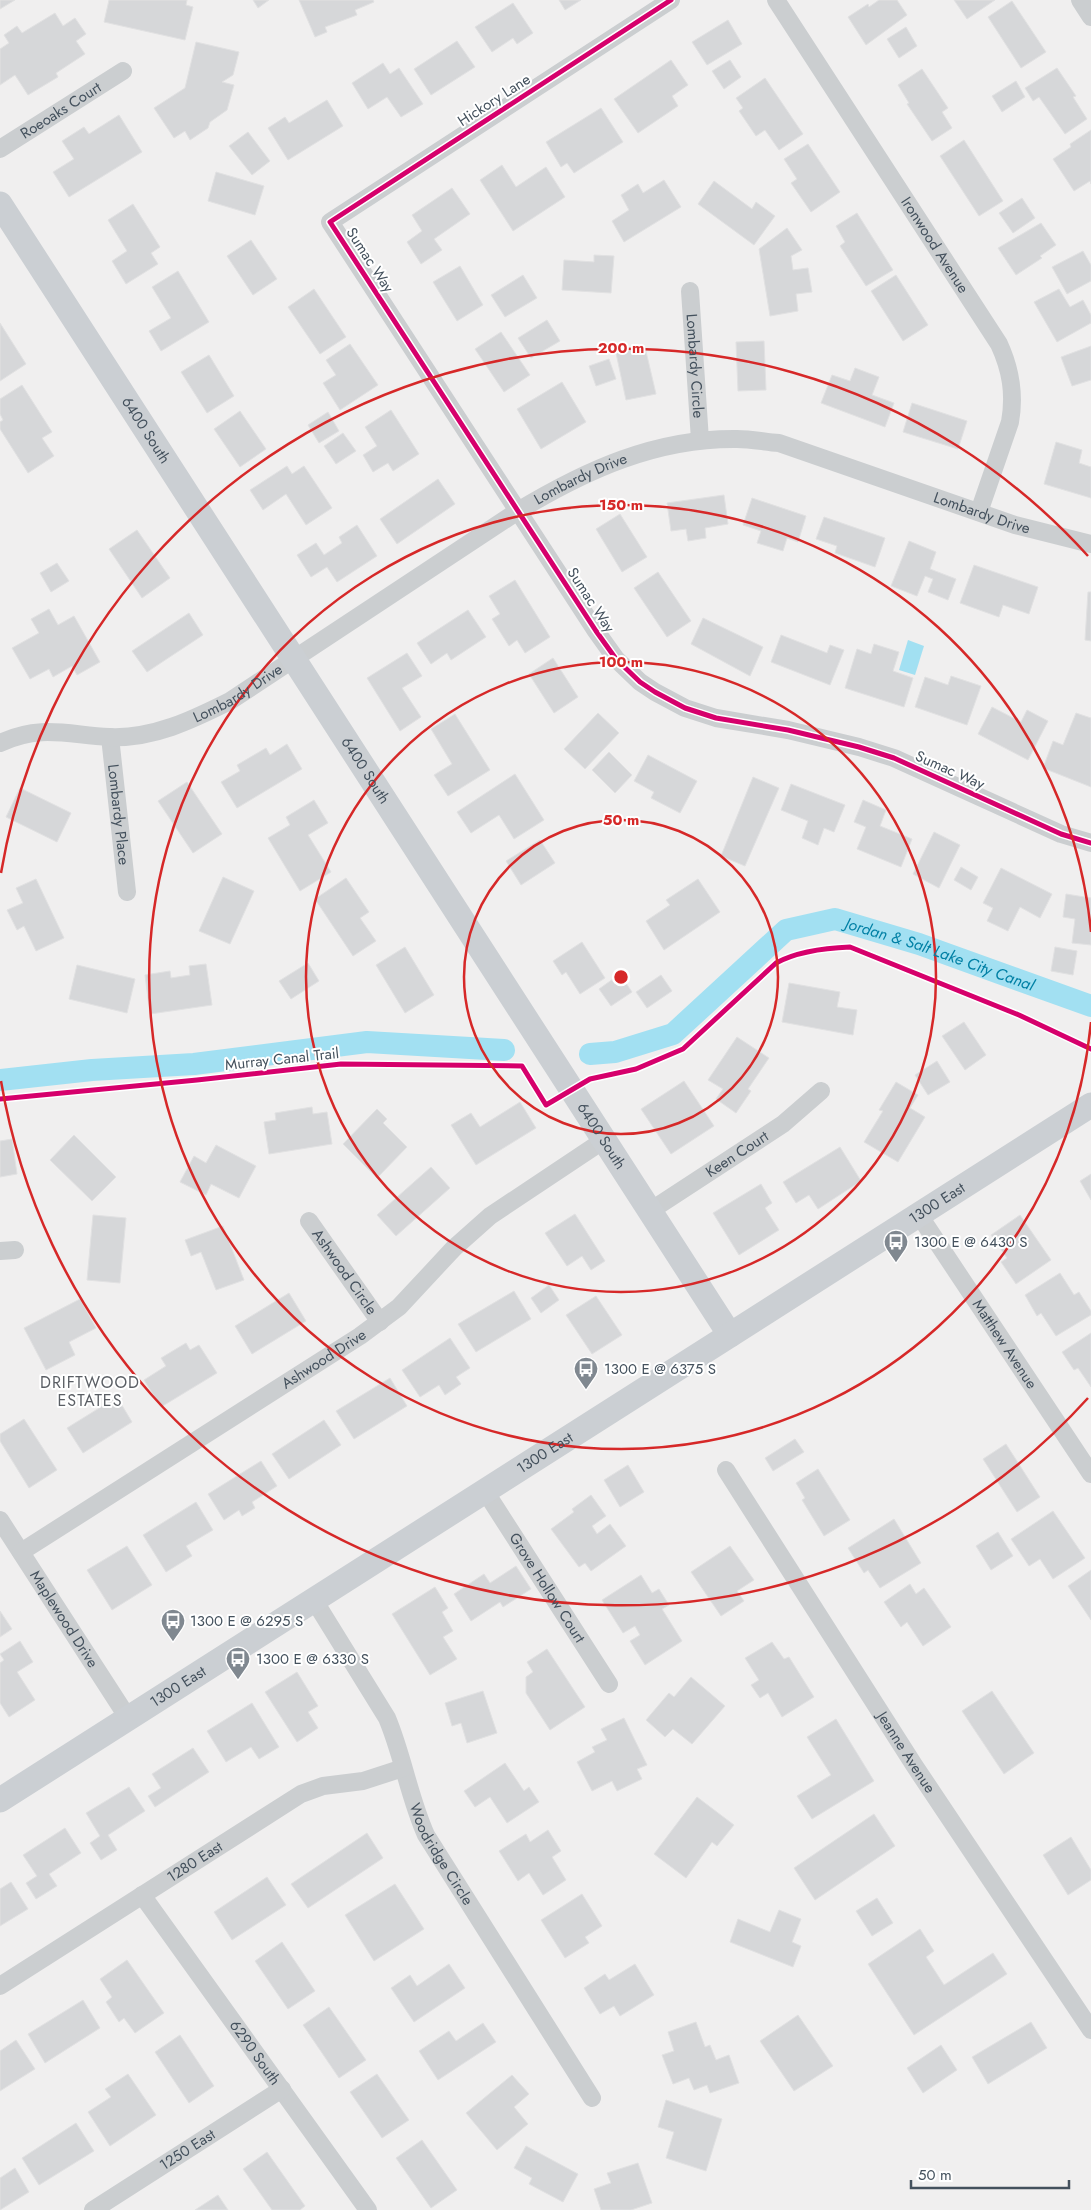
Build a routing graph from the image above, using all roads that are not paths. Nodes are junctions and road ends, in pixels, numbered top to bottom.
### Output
1 (671, 0) edge
2 (776, 0) edge
3 (1080, 0) edge
4 (1091, 17) edge
5 (123, 71) dead end
6 (0, 149) edge
7 (0, 204) edge
8 (330, 222) joint
9 (690, 291) dead end
10 (700, 440) junction
11 (518, 512) junction
12 (979, 512) junction
13 (1091, 544) edge
14 (294, 660) junction
15 (110, 737) junction
16 (0, 743) edge
17 (1091, 843) edge
18 (127, 892) dead end
19 (821, 1091) dead end
20 (1091, 1105) edge
21 (604, 1140) junction
22 (650, 1211) junction
23 (919, 1215) junction
24 (309, 1221) dead end
25 (380, 1322) junction
26 (730, 1335) junction
27 (726, 1470) dead end
28 (1091, 1474) edge
29 (485, 1491) junction
30 (0, 1520) edge
31 (21, 1552) junction
32 (314, 1600) junction
33 (609, 1684) dead end
34 (128, 1718) junction
35 (403, 1768) junction
36 (0, 1800) edge
37 (142, 1895) junction
38 (0, 1986) edge
39 (1091, 2030) edge
40 (282, 2089) junction
41 (592, 2098) dead end
42 (93, 2210) edge
43 (368, 2210) edge

1 - 8 street, Hickory Lane
2 - 12 street, Ironwood Avenue
3 - 4 street
5 - 6 street, Roeoaks Court
7 - 14 street, 6400 South
8 - 11 street, Sumac Way
9 - 10 street, Lombardy Circle
10 - 11 street, Lombardy Drive
10 - 12 street, Lombardy Drive
11 - 14 street, Lombardy Drive
11 - 17 street, Sumac Way
12 - 13 street, Lombardy Drive
14 - 15 street, Lombardy Drive
14 - 21 street, 6400 South
15 - 16 street, Lombardy Drive
15 - 18 street, Lombardy Place
19 - 22 street, Keen Court
20 - 23 street, 1300 East
21 - 22 street, 6400 South
21 - 25 street, Ashwood Drive
22 - 26 street, 6400 South
23 - 26 street, 1300 East
23 - 28 street, Matthew Avenue
24 - 25 street, Ashwood Circle
25 - 31 street, Ashwood Drive
26 - 29 street, 1300 East
27 - 39 street, Jeanne Avenue
29 - 32 street, 1300 East
29 - 33 street, Grove Hollow Court
30 - 31 street, Maplewood Drive
31 - 34 street, Maplewood Drive
32 - 34 street, 1300 East
32 - 35 street, Woodridge Circle
34 - 36 street, 1300 East
35 - 37 street, 1280 East
35 - 41 street, Woodridge Circle
37 - 38 street, 1280 East
37 - 40 street, 6290 South
40 - 42 street, 1250 East
40 - 43 street, 6290 South

